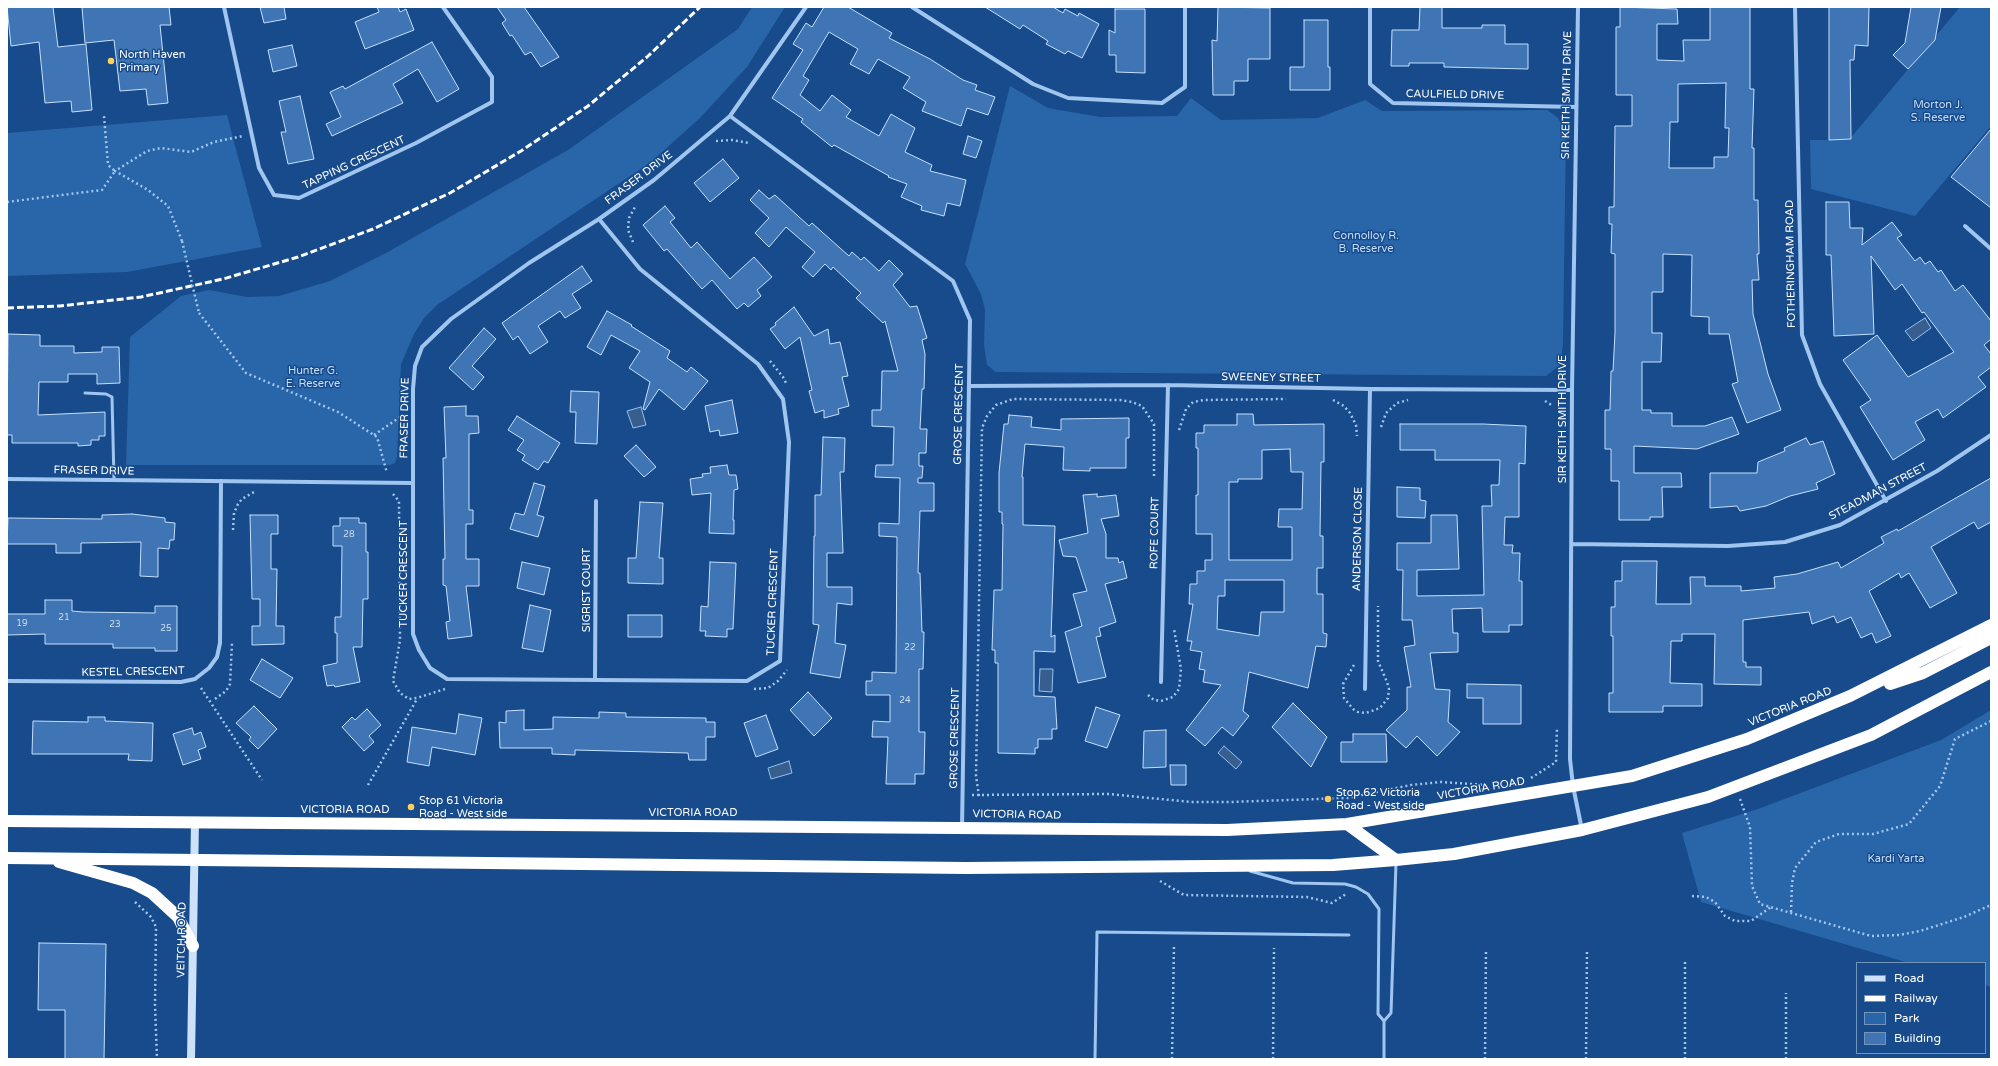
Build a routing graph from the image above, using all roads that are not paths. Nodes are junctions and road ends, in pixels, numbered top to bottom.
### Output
1 (224, 7) edge
2 (443, 7) edge
3 (806, 7) edge
4 (912, 7) edge
5 (1185, 7) edge
6 (1370, 7) edge
7 (1578, 7) edge
8 (1795, 7) edge
9 (1576, 107) junction
10 (730, 116) junction
11 (599, 219) junction
12 (1965, 226) dead end
13 (1991, 249) edge
14 (1168, 385) junction
15 (969, 386) junction
16 (1370, 389) junction
17 (1572, 390) junction
18 (85, 393) dead end
19 (1991, 435) edge
20 (7, 479) edge
21 (114, 480) junction
22 (221, 481) junction
23 (413, 483) junction
24 (596, 501) dead end
25 (1886, 501) junction
26 (1572, 544) junction
27 (1991, 625) edge
28 (1991, 638) edge
29 (1991, 672) edge
30 (595, 679) junction
31 (7, 680) edge
32 (1161, 682) dead end
33 (1364, 689) dead end
34 (1850, 696) junction
35 (1573, 786) junction
36 (7, 821) edge
37 (194, 822) junction
38 (1347, 824) junction
39 (962, 828) junction
40 (1582, 830) junction
41 (7, 858) edge
42 (45, 858) junction
43 (194, 858) junction
44 (1396, 860) junction
45 (1233, 866) junction
46 (1349, 935) dead end
47 (193, 946) junction
48 (1384, 1022) junction
49 (191, 1059) edge
50 (1095, 1059) edge
51 (1384, 1059) edge

1 - 2 street, TAPPING CRESCENT
3 - 10 street, FRASER DRIVE
4 - 5 street
6 - 9 street, CAULFIELD DRIVE
7 - 9 street, SIR KEITH SMITH DRIVE
8 - 25 street, FOTHERINGHAM ROAD
9 - 17 street, SIR KEITH SMITH DRIVE
10 - 11 street, FRASER DRIVE
10 - 15 street, GROSE CRESCENT
11 - 23 street, FRASER DRIVE
11 - 30 street, TUCKER CRESCENT
12 - 13 street
14 - 15 street, SWEENEY STREET
14 - 16 street, SWEENEY STREET
14 - 32 street, ROFE COURT
15 - 39 street, GROSE CRESCENT
16 - 17 street, SWEENEY STREET
16 - 33 street, ANDERSON CLOSE
17 - 26 street, SIR KEITH SMITH DRIVE
18 - 21 lane
19 - 25 street, STEADMAN STREET
20 - 21 street, FRASER DRIVE
21 - 22 street, FRASER DRIVE
22 - 23 street, FRASER DRIVE
22 - 31 street, KESTEL CRESCENT
23 - 30 street, TUCKER CRESCENT
24 - 30 street, SIGRIST COURT
25 - 26 street, STEADMAN STREET
26 - 35 street, SIR KEITH SMITH DRIVE
27 - 34 highway, VICTORIA ROAD
28 - 34 highway
29 - 40 highway
34 - 35 highway, VICTORIA ROAD
35 - 38 highway, VICTORIA ROAD
35 - 40 street, SIR KEITH SMITH DRIVE
36 - 37 highway, VICTORIA ROAD
37 - 39 highway, VICTORIA ROAD
37 - 43 street, VEITCH ROAD
38 - 39 highway, VICTORIA ROAD
38 - 44 highway
40 - 44 highway
41 - 42 highway
42 - 43 highway
42 - 47 highway
43 - 45 highway
43 - 47 street, VEITCH ROAD
44 - 45 highway
44 - 48 lane
45 - 48 lane
46 - 50 lane
47 - 49 street, VEITCH ROAD
48 - 51 lane

